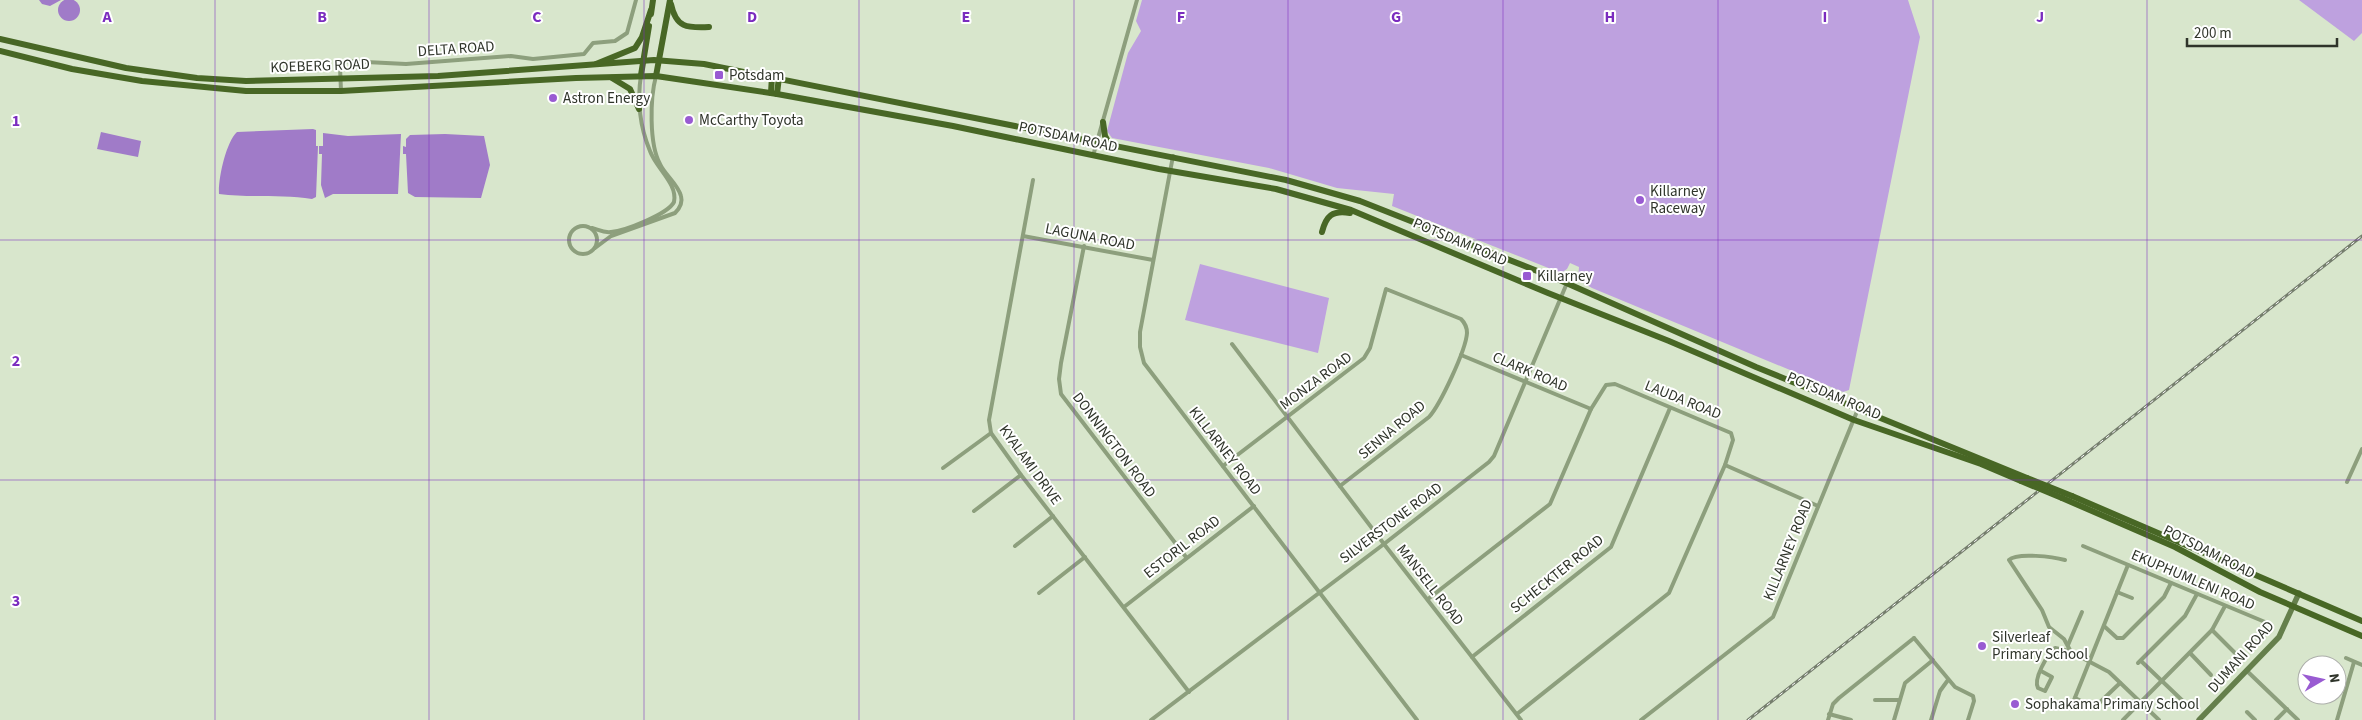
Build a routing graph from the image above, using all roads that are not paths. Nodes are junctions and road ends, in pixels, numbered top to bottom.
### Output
1 (636, 0) edge
2 (652, 0) edge
3 (670, 0) edge
4 (1137, 0) edge
5 (651, 10) junction
6 (709, 27) dead end
7 (0, 39) edge
8 (0, 51) edge
9 (660, 60) junction
10 (644, 61) junction
11 (593, 66) junction
12 (642, 75) junction
13 (609, 76) junction
14 (656, 76) junction
15 (775, 76) junction
16 (340, 78) junction
17 (341, 91) junction
18 (774, 93) junction
19 (639, 109) junction
20 (1103, 122) junction
21 (1097, 140) junction
22 (1109, 143) junction
23 (1093, 156) junction
24 (1173, 156) junction
25 (1170, 171) junction
26 (1033, 180) dead end
27 (675, 200) junction
28 (681, 202) junction
29 (1368, 217) junction
30 (592, 228) junction
31 (1322, 232) dead end
32 (1023, 236) junction
33 (1084, 246) junction
34 (595, 248) junction
35 (1153, 260) junction
36 (1567, 283) junction
37 (1386, 288) joint
38 (1560, 298) junction
39 (1232, 344) dead end
40 (1460, 355) junction
41 (1526, 382) junction
42 (1670, 408) junction
43 (1858, 408) junction
44 (1591, 409) junction
45 (1287, 417) junction
46 (1854, 420) junction
47 (991, 433) junction
48 (2362, 449) edge
49 (1725, 465) junction
50 (1223, 466) junction
51 (943, 468) dead end
52 (1021, 475) junction
53 (2024, 480) junction
54 (2347, 482) dead end
55 (1340, 486) junction
56 (1254, 506) junction
57 (1818, 506) junction
58 (974, 510) dead end
59 (1053, 516) junction
60 (1384, 544) junction
61 (1014, 546) dead end
62 (2083, 546) dead end
63 (1085, 557) junction
64 (1186, 557) junction
65 (2065, 560) dead end
66 (2128, 566) junction
67 (2171, 583) junction
68 (1319, 592) junction
69 (2117, 592) junction
70 (1039, 593) dead end
71 (2299, 593) junction
72 (2197, 594) junction
73 (2132, 598) dead end
74 (1428, 599) junction
75 (1124, 606) junction
76 (2225, 606) junction
77 (2293, 607) junction
78 (2082, 612) dead end
79 (2362, 621) edge
80 (2264, 622) dead end
81 (2104, 626) junction
82 (2212, 630) junction
83 (2362, 636) edge
84 (2068, 645) junction
85 (2071, 652) junction
86 (2190, 653) junction
87 (2235, 653) dead end
88 (1472, 657) junction
89 (2347, 658) edge
90 (1933, 660) junction
91 (2091, 661) junction
92 (2354, 662) junction
93 (2362, 665) edge
94 (2041, 671) junction
95 (2247, 672) junction
96 (2211, 675) dead end
97 (1948, 680) junction
98 (2161, 681) junction
99 (2120, 683) junction
100 (2347, 684) edge
101 (1189, 692) junction
102 (2075, 698) junction
103 (1875, 700) dead end
104 (1899, 700) junction
105 (2141, 702) junction
106 (2185, 703) dead end
107 (2072, 705) dead end
108 (2341, 705) edge
109 (2287, 709) junction
110 (2247, 712) dead end
111 (1517, 714) junction
112 (1829, 714) junction
113 (1151, 720) edge
114 (1417, 720) edge
115 (1521, 720) edge
116 (1641, 720) edge
117 (1828, 720) edge
118 (1851, 720) edge
119 (1894, 720) edge
120 (1932, 720) edge
121 (1968, 720) edge
122 (2124, 720) edge
123 (2159, 720) edge
124 (2200, 720) edge
125 (2255, 720) edge
126 (2276, 720) edge
127 (2298, 720) edge
128 (2337, 720) edge

1 - 16 street, DELTA ROAD
2 - 5 main road
3 - 6 main road
3 - 9 main road
4 - 20 street
5 - 10 main road
5 - 11 main road
7 - 16 main road, KOEBERG ROAD
8 - 17 main road, KOEBERG ROAD
9 - 10 main road, POTSDAM ROAD
9 - 14 main road
9 - 15 main road, POTSDAM ROAD
10 - 11 main road, KOEBERG ROAD
10 - 12 main road
11 - 16 main road, KOEBERG ROAD
12 - 13 main road, KOEBERG ROAD
12 - 14 main road, POTSDAM ROAD
12 - 19 street
13 - 17 main road, KOEBERG ROAD
13 - 19 main road
14 - 18 main road, POTSDAM ROAD
14 - 28 street
15 - 18 main road
15 - 21 main road, POTSDAM ROAD
16 - 17 street
18 - 23 main road, POTSDAM ROAD
19 - 27 street
20 - 21 street
20 - 22 main road
21 - 22 main road, POTSDAM ROAD
21 - 23 street
22 - 24 main road, POTSDAM ROAD
23 - 25 main road, POTSDAM ROAD
24 - 25 street, KILLARNEY ROAD
24 - 36 main road, POTSDAM ROAD
25 - 29 main road, POTSDAM ROAD
25 - 35 street, KILLARNEY ROAD
26 - 32 street, KYALAMI DRIVE
27 - 28 street
27 - 30 street
28 - 34 street
29 - 31 main road
29 - 38 main road, POTSDAM ROAD
30 - 34 street
30 - 34 street
32 - 33 street, LAGUNA ROAD
32 - 47 street, KYALAMI DRIVE
33 - 35 street, LAGUNA ROAD
33 - 64 street, DONNINGTON ROAD
35 - 50 street, KILLARNEY ROAD
36 - 38 street, SILVERSTONE ROAD
36 - 43 main road, POTSDAM ROAD
37 - 40 street, SENNA ROAD
37 - 45 street, MONZA ROAD
38 - 41 street, SILVERSTONE ROAD
38 - 46 main road, POTSDAM ROAD
39 - 45 street, MANSELL ROAD
40 - 41 street, CLARK ROAD
40 - 55 street, SENNA ROAD
41 - 44 street, CLARK ROAD
41 - 60 street, SILVERSTONE ROAD
42 - 44 street, LAUDA ROAD
42 - 49 street, LAUDA ROAD
42 - 88 street, SCHECKTER ROAD
43 - 46 street, KILLARNEY ROAD
43 - 53 main road, POTSDAM ROAD
44 - 74 street, LAUDA ROAD
45 - 50 street, MONZA ROAD
45 - 55 street, MANSELL ROAD
46 - 53 main road, POTSDAM ROAD
46 - 57 street, KILLARNEY ROAD
47 - 51 street
47 - 52 street, KYALAMI DRIVE
48 - 54 street
49 - 57 street
49 - 111 street, LAUDA ROAD
50 - 56 street, KILLARNEY ROAD
52 - 58 street
52 - 59 street, KYALAMI DRIVE
53 - 71 main road, POTSDAM ROAD, bridge
53 - 77 main road, POTSDAM ROAD, bridge
55 - 60 street, MANSELL ROAD
56 - 64 street, ESTORIL ROAD
56 - 68 street, KILLARNEY ROAD
57 - 116 street, KILLARNEY ROAD
59 - 61 street
59 - 63 street, KYALAMI DRIVE
60 - 68 street, SILVERSTONE ROAD
60 - 74 street, MANSELL ROAD
62 - 66 street, EKUPHUMLENI ROAD
63 - 70 street
63 - 75 street, KYALAMI DRIVE
64 - 75 street, ESTORIL ROAD
65 - 84 street
66 - 67 street, EKUPHUMLENI ROAD
66 - 69 street
67 - 72 street, EKUPHUMLENI ROAD
67 - 81 street
68 - 101 street, SILVERSTONE ROAD
68 - 114 street, KILLARNEY ROAD
69 - 73 street
69 - 81 street
71 - 77 street, DUMANI ROAD
71 - 79 main road, POTSDAM ROAD
72 - 76 street, EKUPHUMLENI ROAD
72 - 98 street
74 - 88 street, MANSELL ROAD
75 - 101 street, KYALAMI DRIVE
76 - 80 street, EKUPHUMLENI ROAD
76 - 82 street
77 - 83 main road, POTSDAM ROAD
77 - 95 street, DUMANI ROAD
78 - 84 street
81 - 91 street
82 - 86 street
82 - 87 street
84 - 85 street
85 - 91 street
85 - 94 street
86 - 96 street
86 - 98 street
88 - 111 street, MANSELL ROAD
89 - 92 street
90 - 97 street
90 - 104 street
90 - 112 street
91 - 99 street
91 - 102 street
92 - 93 street
92 - 100 street
94 - 94 street
95 - 109 street
95 - 124 street, DUMANI ROAD
97 - 120 street
97 - 121 street
98 - 105 street
98 - 106 street
99 - 102 street
99 - 105 street
101 - 113 street, SILVERSTONE ROAD
102 - 107 street
103 - 104 street
104 - 119 street
105 - 122 street
105 - 123 street
108 - 128 street
109 - 126 street
109 - 127 street
110 - 125 street
111 - 115 street, MANSELL ROAD
112 - 117 street
112 - 118 street

